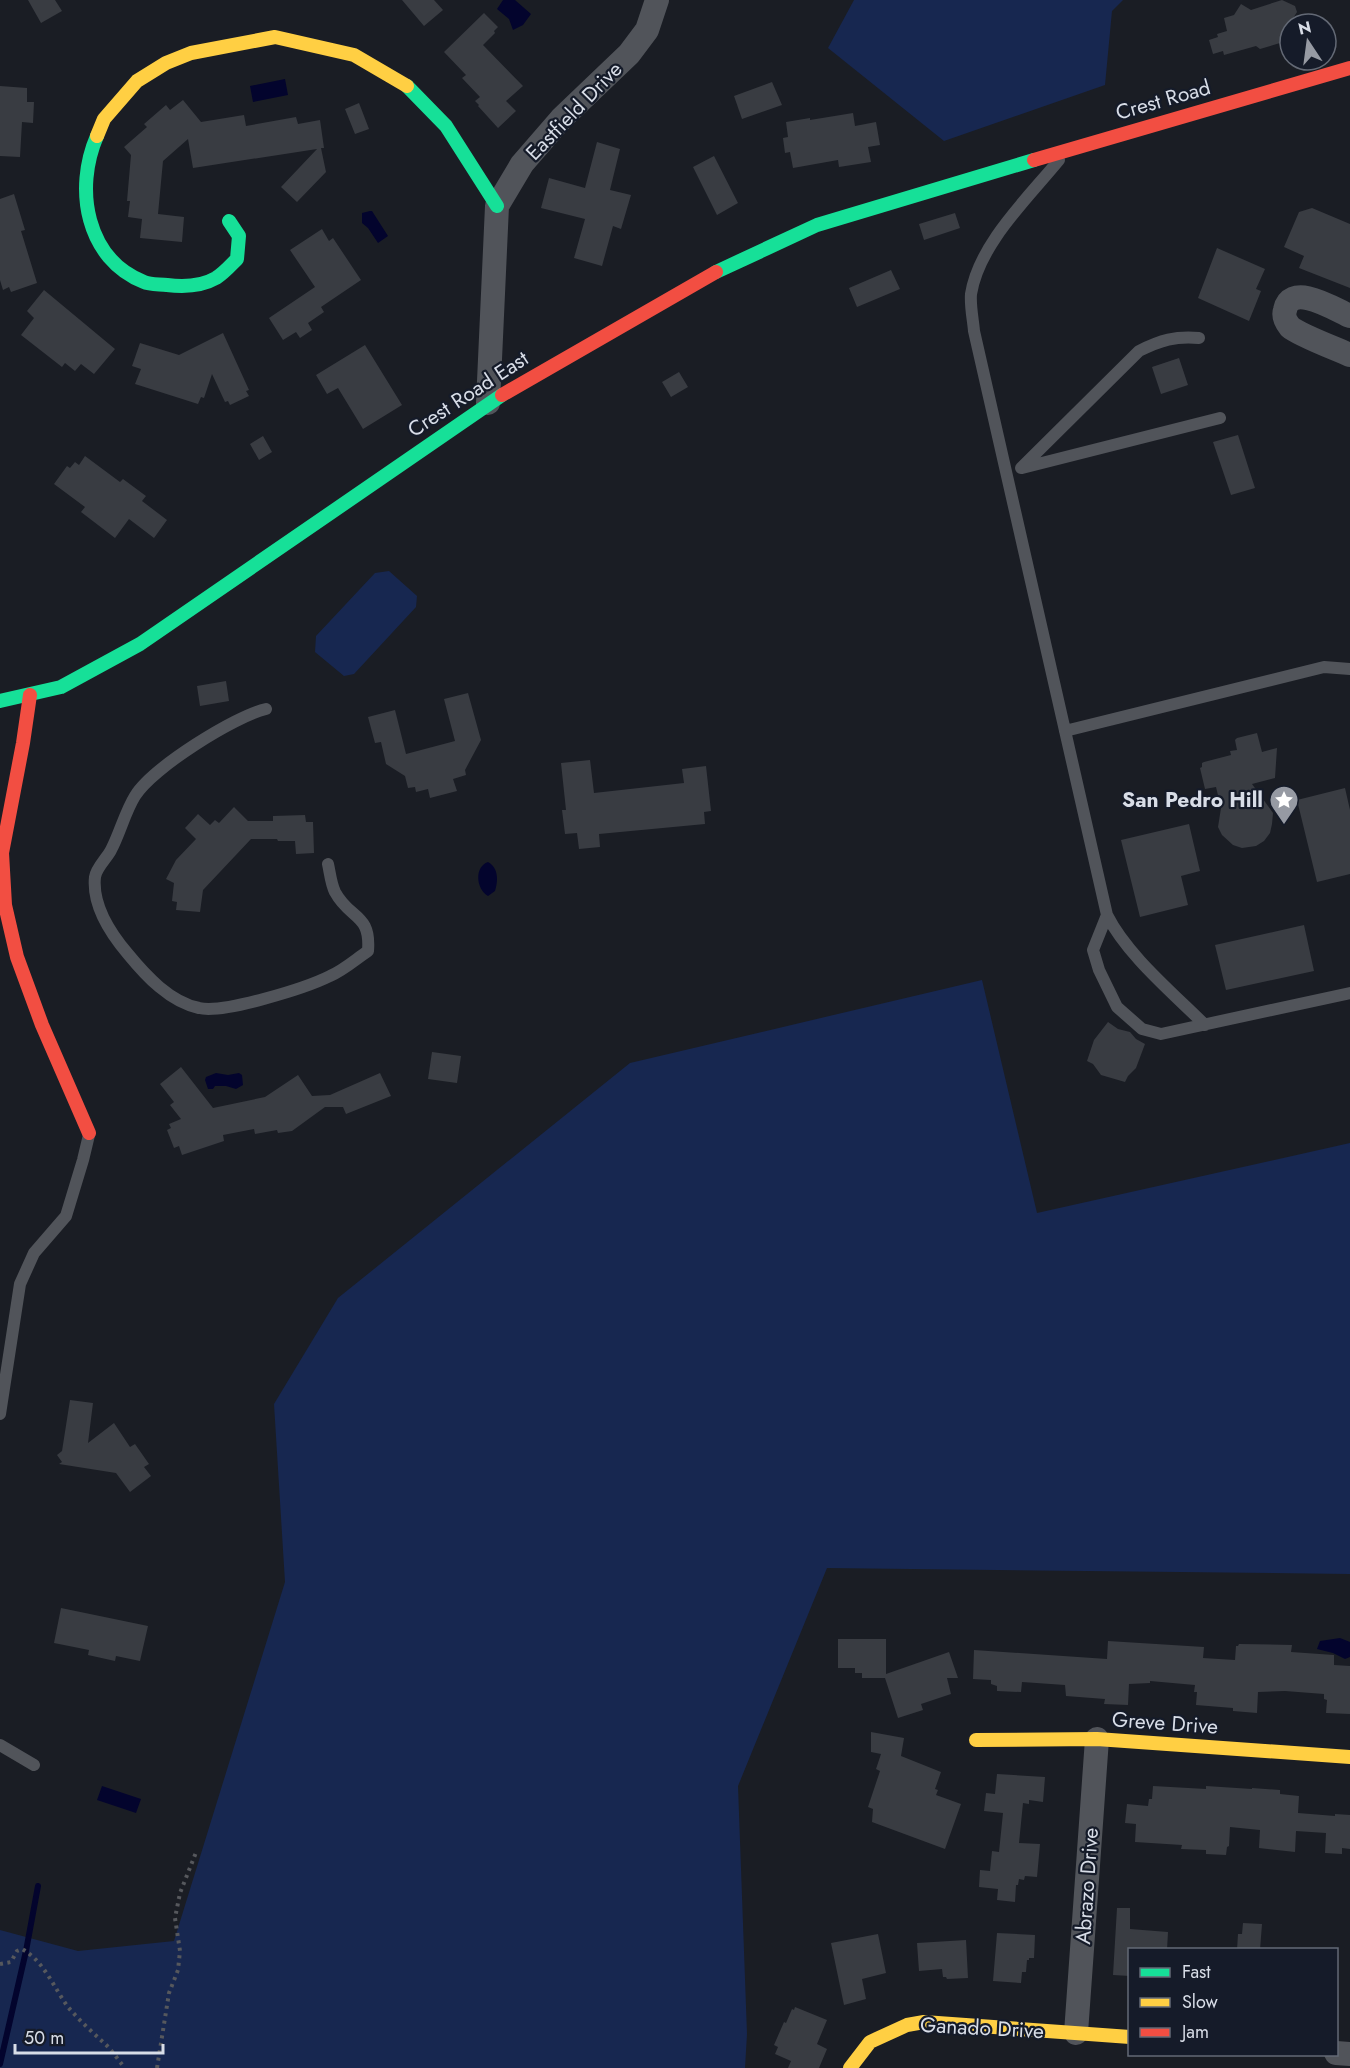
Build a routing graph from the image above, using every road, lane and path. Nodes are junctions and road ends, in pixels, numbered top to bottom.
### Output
1 (657, 0) edge
2 (1350, 68) edge
3 (1067, 150) junction
4 (988, 175) joint
5 (497, 207) junction
6 (229, 221) dead end
7 (1350, 316) edge
8 (1199, 338) dead end
9 (1350, 355) edge
10 (488, 403) junction
11 (1220, 418) dead end
12 (1021, 468) junction
13 (1006, 472) junction
14 (1350, 669) edge
15 (30, 694) junction
16 (0, 701) edge
17 (266, 709) dead end
18 (1065, 731) junction
19 (328, 864) dead end
20 (1107, 915) junction
21 (1350, 993) edge
22 (1205, 1025) junction
23 (89, 1133) joint
24 (0, 1414) edge
25 (1097, 1739) junction
26 (976, 1740) dead end
27 (0, 1745) edge
28 (1350, 1757) edge
29 (34, 1766) dead end
30 (196, 1850) dead end
31 (0, 1964) edge
32 (1076, 2033) junction
33 (1128, 2037) edge
34 (125, 2068) edge
35 (157, 2068) edge
36 (850, 2068) edge

1 - 5 street, Eastfield Drive
2 - 3 street, Crest Road
3 - 4 street, Crest Road
3 - 13 lane
4 - 10 street, Crest Road East
5 - 6 street
5 - 10 street, Eastfield Drive
7 - 9 street
8 - 12 lane
10 - 15 street, Crest Road East
11 - 12 lane
12 - 13 lane
13 - 18 lane
14 - 18 lane
15 - 16 street, Crest Road East
15 - 23 street
17 - 19 lane
18 - 20 lane
20 - 22 lane
20 - 22 lane
21 - 22 lane
23 - 24 lane
25 - 26 street, Greve Drive
25 - 28 street, Greve Drive
25 - 32 street, Abrazo Drive
27 - 29 lane
30 - 35 path
31 - 34 path
32 - 33 street, Ganado Drive
32 - 36 street, Ganado Drive

